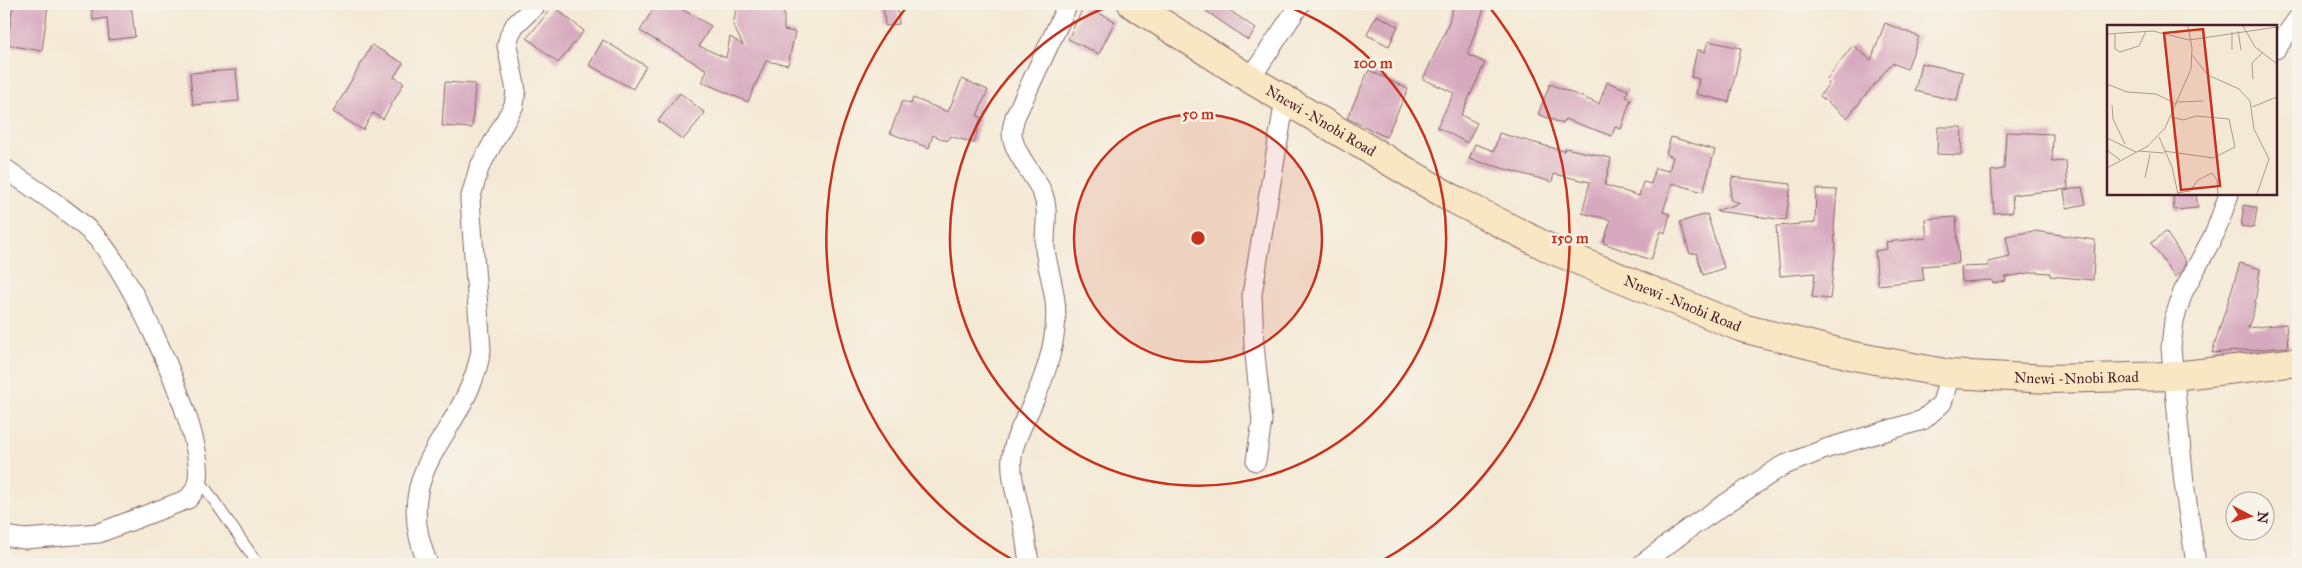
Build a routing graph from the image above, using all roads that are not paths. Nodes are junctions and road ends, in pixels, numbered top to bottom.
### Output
1 (537, 4) edge
2 (1068, 4) edge
3 (1132, 4) edge
4 (1300, 4) edge
5 (2298, 18) edge
6 (2277, 49) edge
7 (1250, 79) junction
8 (1285, 100) junction
9 (4, 168) edge
10 (2229, 195) edge
11 (2298, 362) edge
12 (1950, 374) junction
13 (2174, 376) junction
14 (1256, 461) dead end
15 (199, 479) junction
16 (4, 536) edge
17 (258, 564) edge
18 (428, 564) edge
19 (1028, 564) edge
20 (1642, 564) edge
21 (2196, 564) edge

1 - 18 street
2 - 19 street
3 - 7 main road, Nnewi -Nnobi Road
4 - 7 street
5 - 6 street
7 - 8 main road, Nnewi -Nnobi Road
8 - 12 main road, Nnewi -Nnobi Road
8 - 14 street
9 - 15 street
10 - 13 street
11 - 13 main road, Nnewi -Nnobi Road
12 - 13 main road, Nnewi -Nnobi Road
12 - 20 street
13 - 21 street
15 - 16 street
15 - 17 lane

